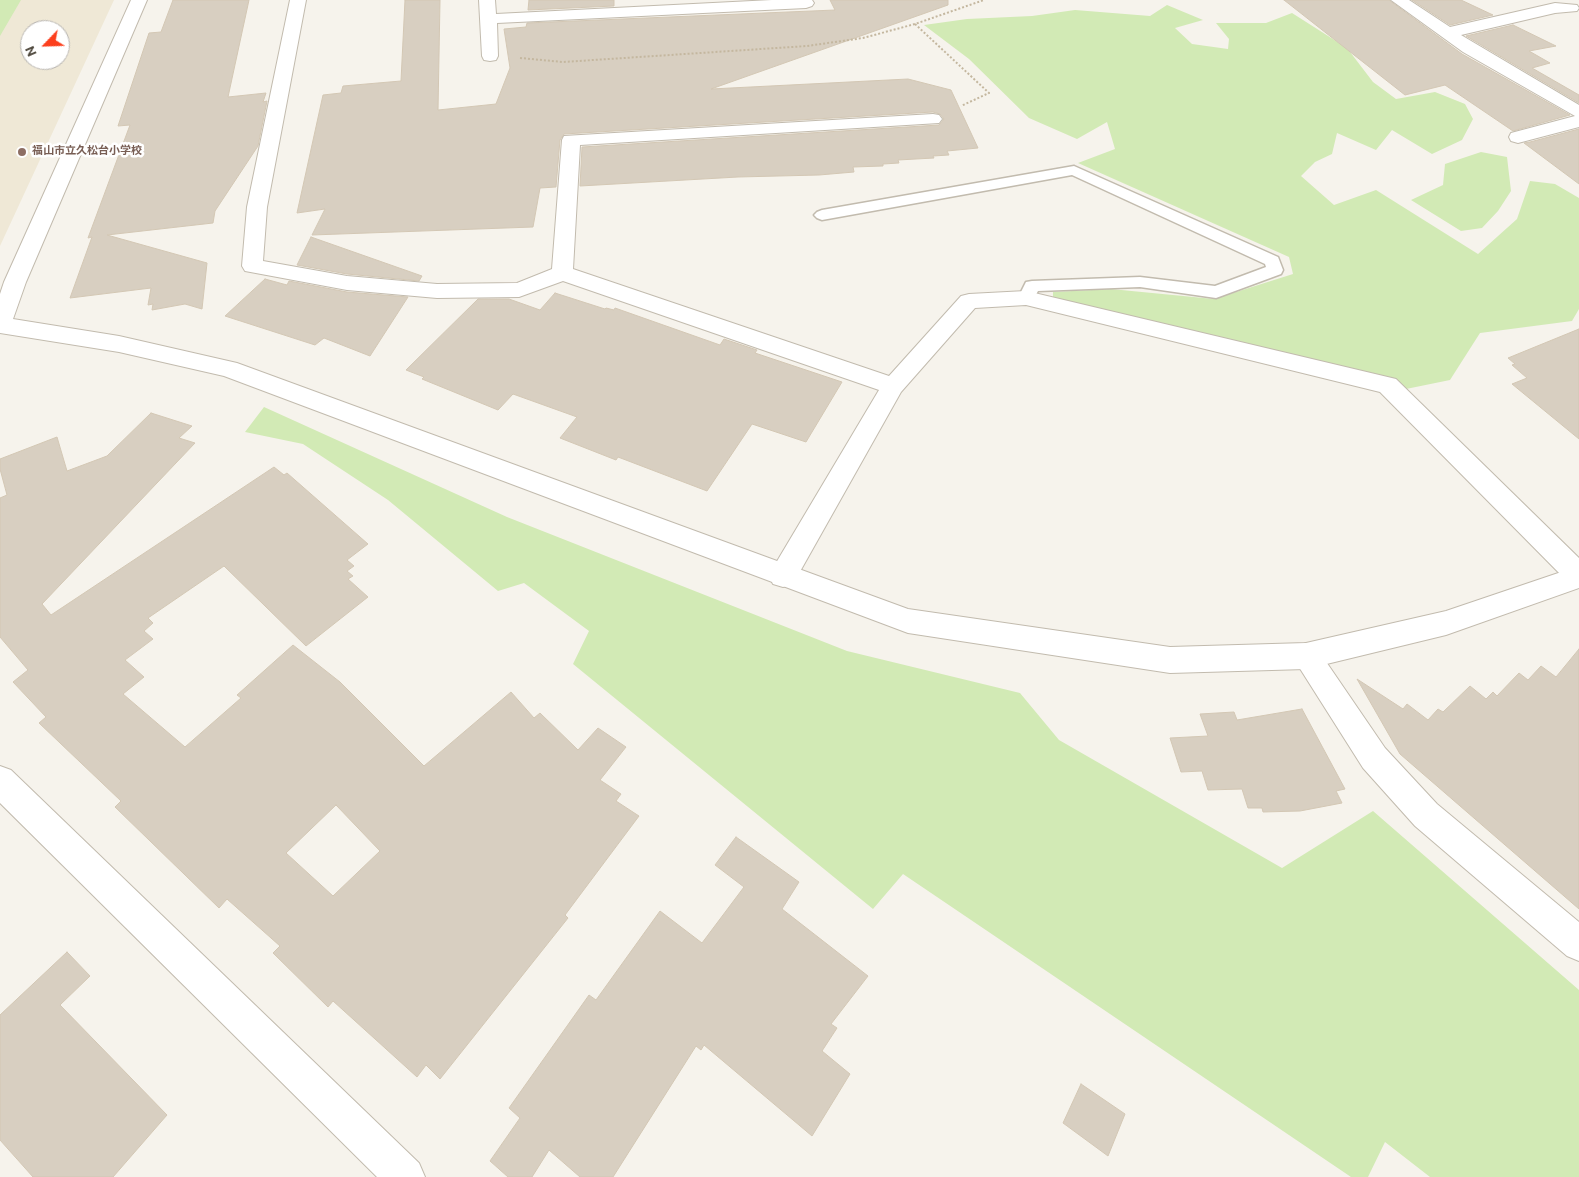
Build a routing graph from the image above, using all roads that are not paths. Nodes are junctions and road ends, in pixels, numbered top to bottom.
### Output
1 (139, 0) edge
2 (298, 0) edge
3 (487, 0) edge
4 (804, 0) edge
5 (1399, 0) edge
6 (1571, 8) edge
7 (489, 19) junction
8 (1447, 33) junction
9 (490, 56) road end
10 (1579, 112) edge
11 (933, 119) road end
12 (1579, 121) edge
13 (1518, 137) dead end
14 (822, 215) dead end
15 (562, 273) junction
16 (1026, 298) junction
17 (0, 325) edge
18 (893, 386) junction
19 (782, 576) junction
20 (1579, 576) edge
21 (1306, 656) junction
22 (0, 781) edge
23 (1579, 944) edge
24 (405, 1177) edge

1 - 17 street
2 - 15 street
3 - 7 street
4 - 7 street
5 - 8 street
6 - 8 street
7 - 9 street
8 - 10 street
11 - 15 street
12 - 13 street
14 - 16 lane
15 - 18 street
16 - 18 street
16 - 20 street
17 - 19 street
18 - 19 street
19 - 21 street
20 - 21 street
21 - 23 street
22 - 24 street

